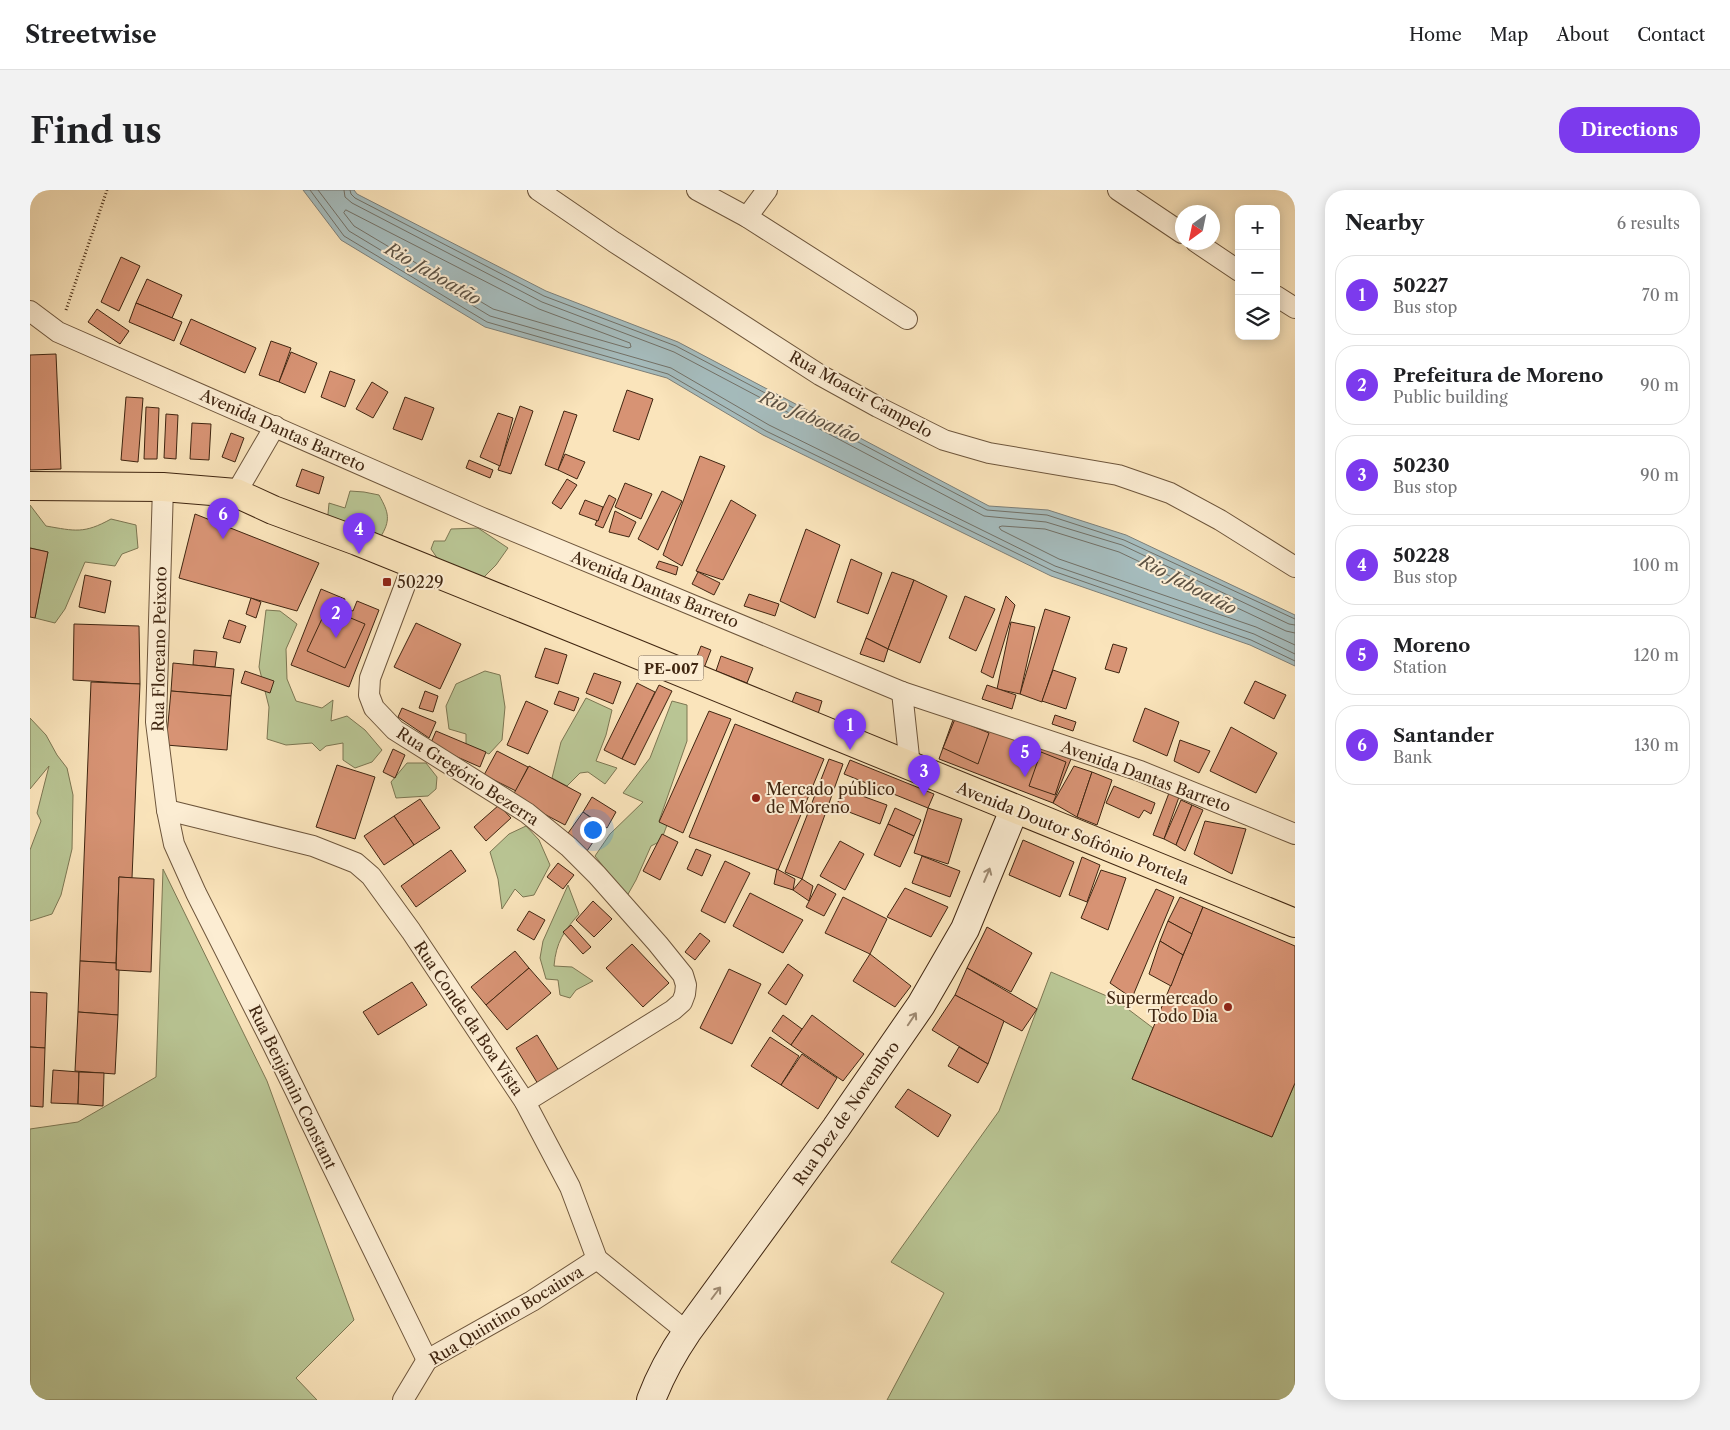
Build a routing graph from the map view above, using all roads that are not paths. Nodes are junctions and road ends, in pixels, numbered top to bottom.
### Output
1 (538, 190) edge
2 (697, 190) edge
3 (767, 190) edge
4 (1118, 190) edge
5 (747, 217) junction
6 (1175, 228) edge
7 (1208, 250) edge
8 (1235, 268) edge
9 (1280, 299) edge
10 (1295, 308) edge
11 (30, 311) edge
12 (907, 319) dead end
13 (275, 426) junction
14 (30, 486) edge
15 (163, 487) junction
16 (236, 493) junction
17 (413, 564) junction
18 (1295, 567) edge
19 (902, 692) junction
20 (910, 766) junction
21 (167, 810) junction
22 (1014, 810) junction
23 (1295, 834) edge
24 (1295, 923) edge
25 (525, 1102) junction
26 (597, 1259) junction
27 (687, 1332) junction
28 (427, 1360) junction
29 (403, 1400) edge
30 (652, 1400) edge

1 - 18 street, Rua Moacir Campelo
2 - 5 street
3 - 5 street
4 - 6 street
5 - 12 street
7 - 8 street
9 - 10 street
11 - 13 street, Avenida Dantas Barreto
13 - 16 street
13 - 19 street, Avenida Dantas Barreto
14 - 15 main road, Avenida Doutor Sofrônio Portela / PE-007
15 - 16 main road, Avenida Doutor Sofrônio Portela / PE-007
15 - 21 street, Rua Floreano Peixoto
16 - 17 main road, Avenida Doutor Sofrônio Portela / PE-007
17 - 20 main road, Avenida Doutor Sofrônio Portela / PE-007
17 - 25 street, Rua Gregório Bezerra
19 - 20 street
19 - 23 street, Avenida Dantas Barreto
20 - 22 main road, Avenida Doutor Sofrônio Portela / PE-007
21 - 25 street, Rua Conde da Boa Vista
21 - 28 street, Rua Benjamin Constant
22 - 24 main road, Avenida Doutor Sofrônio Portela / PE-007
27 -> 22 main road, Rua Dez de Novembro
25 - 26 street, Rua Conde da Boa Vista
26 - 27 street
26 - 28 street, Rua Quintino Bocaiuva
27 - 30 main road, Rua Dez de Novembro
28 - 29 street, Rua Quintino Bocaiuva

